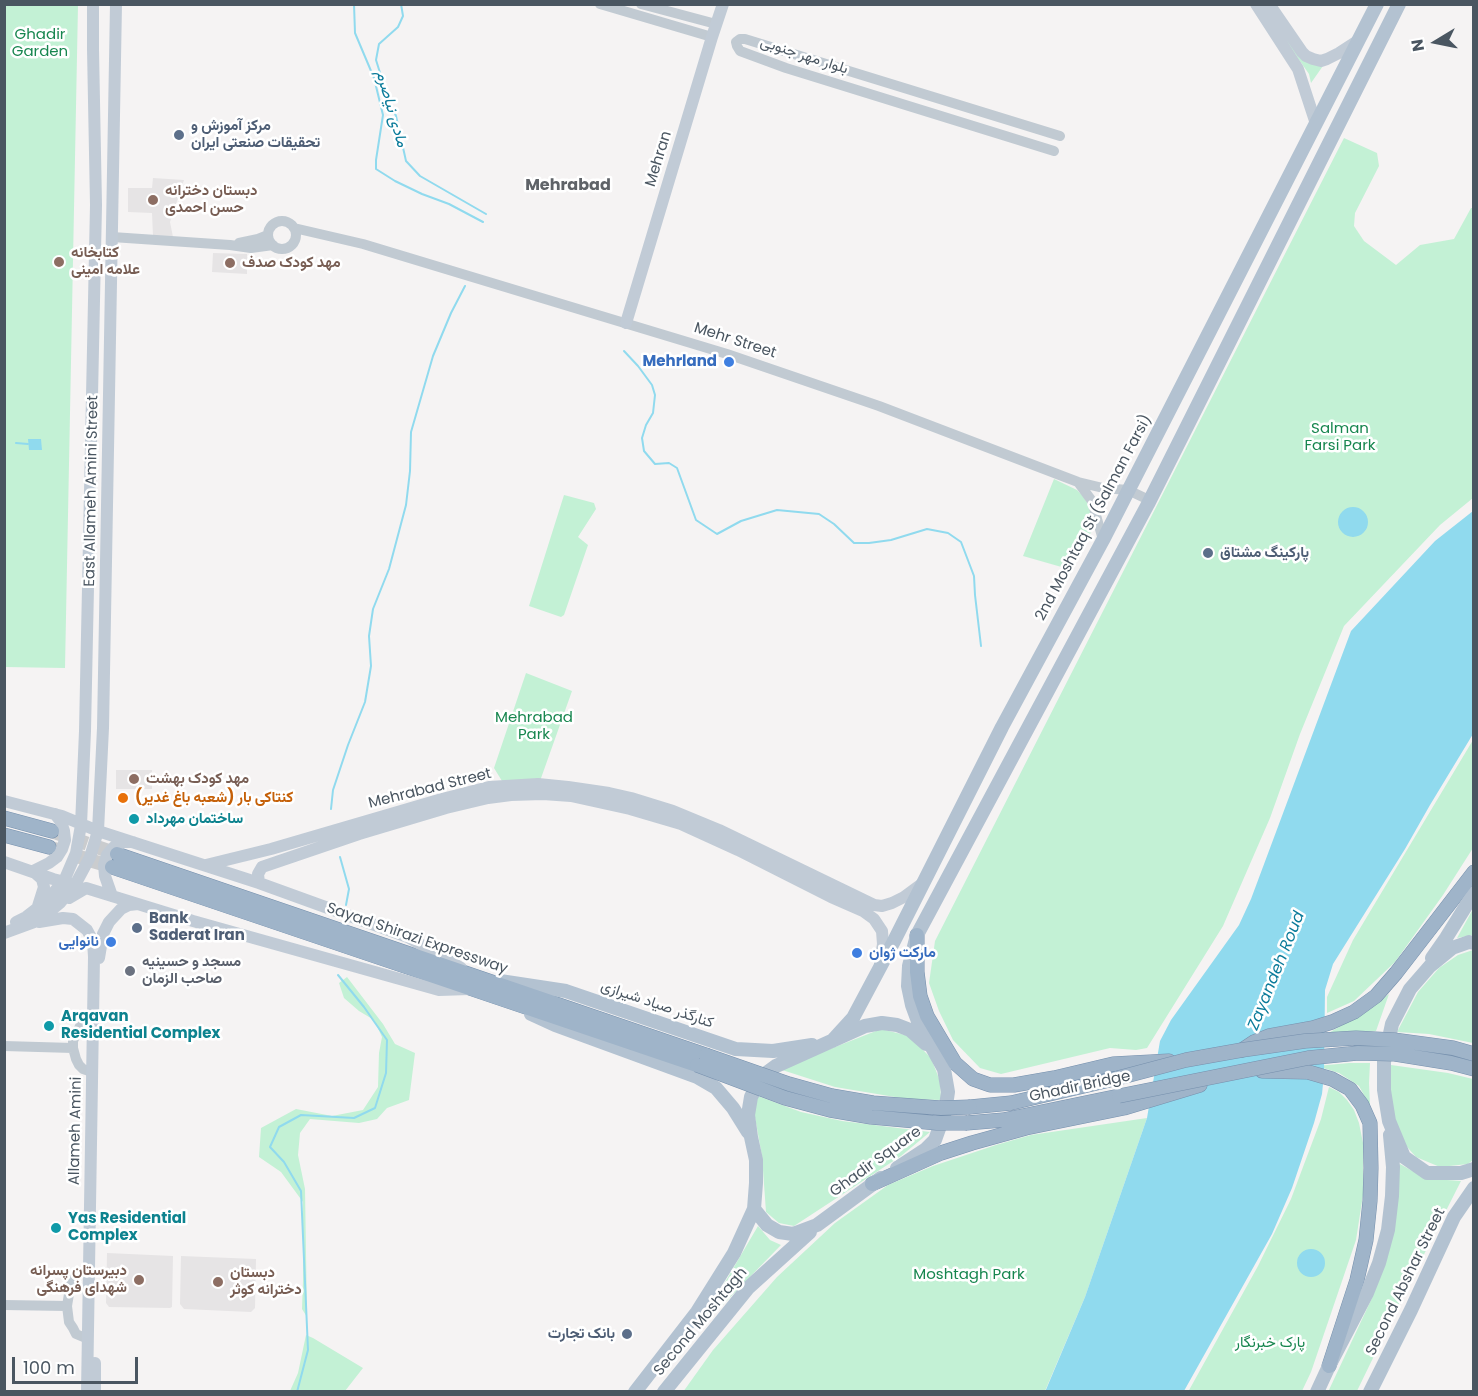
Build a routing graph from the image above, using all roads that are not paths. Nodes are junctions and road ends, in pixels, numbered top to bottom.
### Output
1 (93, 4) edge
2 (116, 4) edge
3 (600, 4) edge
4 (641, 4) edge
5 (723, 4) edge
6 (1256, 4) edge
7 (1269, 4) edge
8 (1377, 4) edge
9 (1399, 4) edge
10 (1274, 22) junction
11 (716, 24) junction
12 (712, 37) junction
13 (1360, 39) junction
14 (93, 40) junction
15 (115, 41) junction
16 (1316, 124) junction
17 (1060, 136) dead end
18 (1054, 151) dead end
19 (294, 228) junction
20 (327, 234) junction
21 (112, 237) junction
22 (271, 240) junction
23 (293, 242) junction
24 (626, 323) junction
25 (1078, 482) junction
26 (1128, 490) junction
27 (1149, 500) junction
28 (1103, 540) junction
29 (88, 587) junction
30 (106, 587) junction
31 (82, 798) junction
32 (4, 801) edge
33 (59, 815) junction
34 (99, 815) junction
35 (4, 818) edge
36 (81, 825) junction
37 (52, 831) tunnel mouth
38 (98, 831) junction
39 (4, 835) edge
40 (113, 836) junction
41 (134, 842) junction
42 (280, 846) junction
43 (49, 848) tunnel mouth
44 (283, 860) junction
45 (114, 861) tunnel mouth
46 (4, 862) edge
47 (206, 865) junction
48 (33, 871) junction
49 (1473, 872) edge
50 (924, 882) junction
51 (259, 883) junction
52 (75, 884) junction
53 (1473, 893) edge
54 (112, 896) junction
55 (138, 904) junction
56 (38, 908) junction
57 (871, 910) junction
58 (34, 922) junction
59 (4, 928) edge
60 (4, 933) edge
61 (917, 935) junction
62 (1473, 943) edge
63 (880, 966) junction
64 (476, 983) junction
65 (1410, 989) junction
66 (93, 1020) junction
67 (829, 1042) junction
68 (4, 1046) edge
69 (73, 1048) junction
70 (734, 1048) junction
71 (1242, 1050) junction
72 (935, 1052) junction
73 (1473, 1054) edge
74 (702, 1060) junction
75 (1186, 1060) junction
76 (1473, 1069) edge
77 (1247, 1070) junction
78 (92, 1072) junction
79 (716, 1088) junction
80 (1121, 1102) junction
81 (1389, 1121) junction
82 (751, 1137) junction
83 (1473, 1169) edge
84 (872, 1184) junction
85 (1473, 1188) edge
86 (754, 1209) junction
87 (817, 1225) junction
88 (89, 1271) junction
89 (4, 1305) edge
90 (67, 1306) junction
91 (697, 1312) junction
92 (718, 1326) junction
93 (679, 1336) junction
94 (88, 1339) junction
95 (697, 1352) junction
96 (1329, 1366) junction
97 (682, 1370) junction
98 (87, 1392) edge
99 (95, 1392) edge
100 (635, 1392) edge
101 (664, 1392) edge
102 (675, 1392) edge
103 (1317, 1392) edge
104 (1370, 1392) edge

1 - 14 main road, East Allameh Amini Street
2 - 15 main road, East Allameh Amini Street
3 - 12 street
4 - 11 street
5 - 11 main road, Mehran
6 - 10 main road
7 - 10 main road
8 - 13 main road, 2nd Moshtaq St (Salman Farsi)
9 - 27 main road
10 - 13 main road
10 - 16 main road
11 - 12 main road, Mehran
12 - 24 main road, Mehran
13 - 16 main road, 2nd Moshtaq St (Salman Farsi)
14 - 15 main road
14 - 29 main road, East Allameh Amini Street
15 - 21 main road, East Allameh Amini Street
16 - 26 main road, 2nd Moshtaq St (Salman Farsi)
17 - 18 street, بلوار مهر جنوبی
19 - 20 street, Mehr Street
19 - 22 street
19 - 23 street
20 - 23 street, Mehr Street
20 - 24 street, Mehr Street
21 - 22 street
21 - 30 main road, East Allameh Amini Street
22 - 23 street
24 - 25 street, Mehr Street
25 - 26 street, Mehr Street
25 - 28 street
26 - 27 street, Mehr Street
26 - 28 main road, 2nd Moshtaq St (Salman Farsi)
27 - 61 main road
28 - 50 main road, 2nd Moshtaq St (Salman Farsi)
29 - 30 main road
29 - 31 main road, East Allameh Amini Street
30 - 34 main road, East Allameh Amini Street
31 - 33 main road
31 - 36 main road, East Allameh Amini Street
32 - 33 main road
33 - 36 main road
33 - 48 main road
34 - 38 main road, East Allameh Amini Street
34 - 40 main road
35 - 37 highway
36 - 38 main road
36 - 52 main road, East Allameh Amini Street
38 - 40 main road
38 - 52 main road, East Allameh Amini Street
39 - 43 highway
40 - 41 main road
41 - 47 main road
41 - 54 main road
42 - 44 main road
42 - 47 main road, Mehrabad Street
42 - 57 main road, Mehrabad Street
44 - 51 main road, Mehrabad Street
44 - 57 main road, Mehrabad Street
45 - 64 highway, Sayad Shirazi Expressway
46 - 48 main road
47 - 51 main road
48 - 52 main road
48 - 56 main road
49 - 71 highway
50 - 57 main road
50 - 63 main road, 2nd Moshtaq St (Salman Farsi)
51 - 64 main road
52 - 54 main road
52 - 56 main road
52 - 58 main road, East Allameh Amini Street
53 - 65 main road
54 - 55 main road
55 - 64 main road
55 - 99 main road, Allameh Amini
56 - 59 main road
57 - 63 main road
58 - 60 main road, East Allameh Amini Street
58 - 66 main road, Allameh Amini
61 - 72 main road
61 - 75 highway, bridge
62 - 65 main road
63 - 67 main road, 2nd Moshtaq St (Salman Farsi)
64 - 70 main road, کنارگذر صیاد شیرازی
64 - 74 highway, Sayad Shirazi Expressway
64 - 79 main road
65 - 81 main road
66 - 69 street
66 - 78 main road, Allameh Amini
67 - 70 main road, کنارگذر صیاد شیرازی
67 - 72 main road, Ghadir Square
67 - 82 main road, Ghadir Square
68 - 69 street
69 - 78 street
70 - 79 main road
71 - 73 highway, Ghadir Bridge, bridge
71 - 75 highway, Ghadir Bridge, bridge
72 - 84 main road, Ghadir Square
74 - 75 highway, Ghadir Bridge, bridge
74 - 80 highway, Ghadir Bridge, bridge
76 - 77 highway, Ghadir Bridge, bridge
77 - 80 highway, Ghadir Bridge, bridge
77 - 96 highway, bridge
78 - 88 main road, Allameh Amini
79 - 82 main road
80 - 84 highway
81 - 83 main road
81 - 96 main road, Second Abshar Street
82 - 86 main road, Ghadir Square
84 - 87 main road, Ghadir Square
85 - 104 main road, Second Abshar Street
86 - 87 main road, Ghadir Square
86 - 91 main road, Second Moshtagh
87 - 92 main road, Second Moshtagh
88 - 90 street
88 - 94 main road, Allameh Amini
89 - 90 street
90 - 94 street
91 - 92 main road
91 - 93 main road, Second Moshtagh
92 - 95 main road, Second Moshtagh
93 - 95 main road
93 - 100 main road, Second Moshtagh
94 - 98 main road, Allameh Amini
95 - 97 main road, Second Moshtagh
96 - 103 main road, Second Abshar Street
97 - 101 main road, Second Moshtagh
97 - 102 main road

